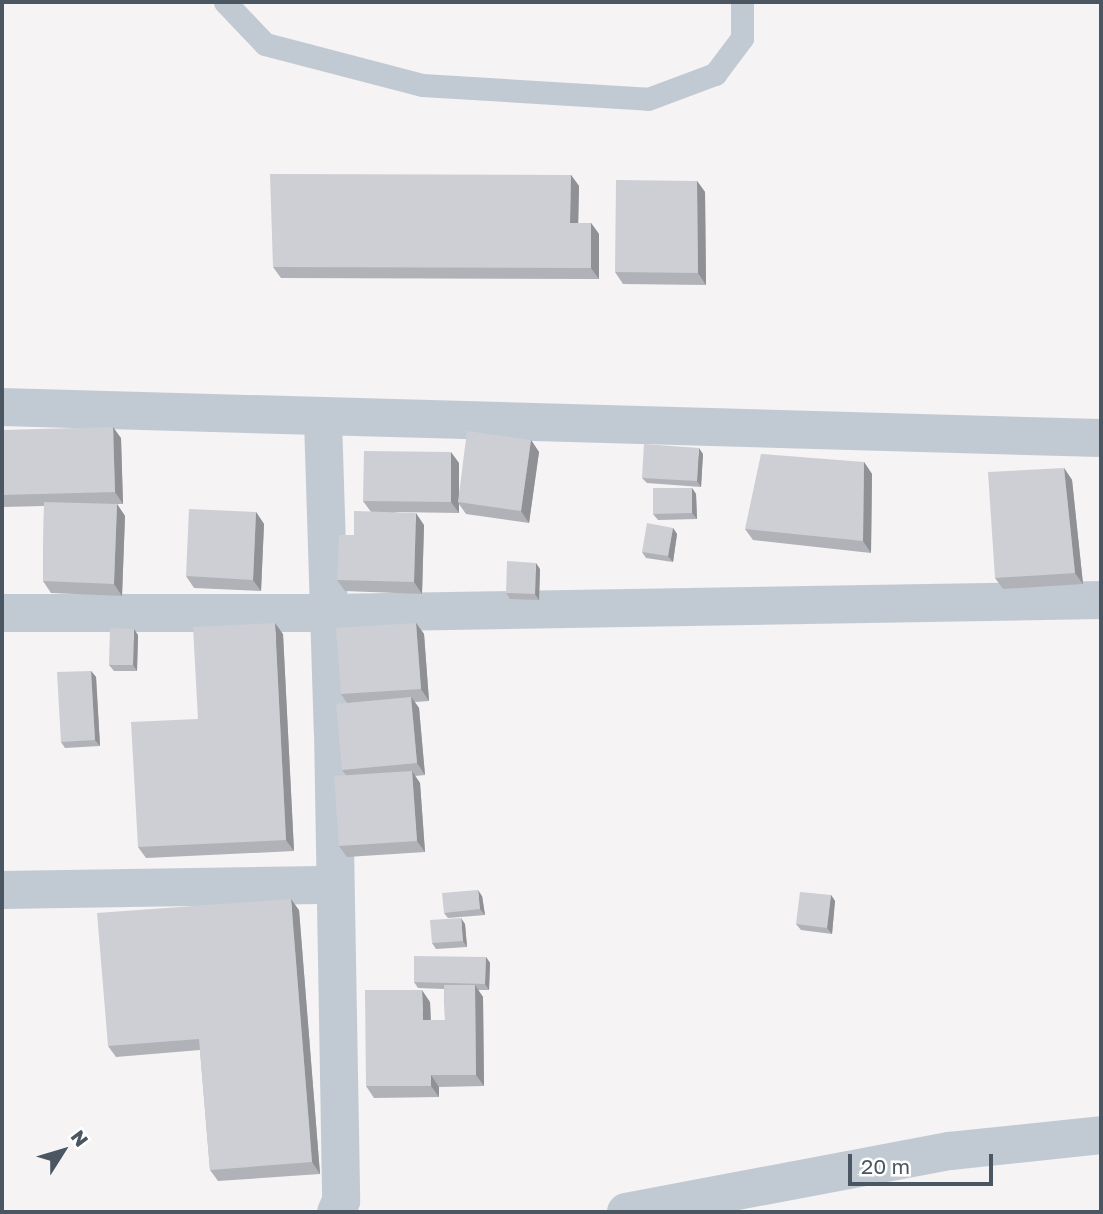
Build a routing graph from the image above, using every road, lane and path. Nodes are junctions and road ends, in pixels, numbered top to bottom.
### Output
1 (225, 2) edge
2 (742, 2) edge
3 (2, 407) edge
4 (323, 419) junction
5 (1101, 438) edge
6 (1101, 600) edge
7 (2, 613) edge
8 (328, 613) junction
9 (335, 885) junction
10 (2, 890) edge
11 (1101, 1135) edge
12 (645, 1211) edge
13 (337, 1212) edge

1 - 2 lane
3 - 4 street
4 - 5 street
4 - 8 street
6 - 8 street
7 - 8 street
8 - 9 street
9 - 10 street
9 - 13 street
11 - 12 street

